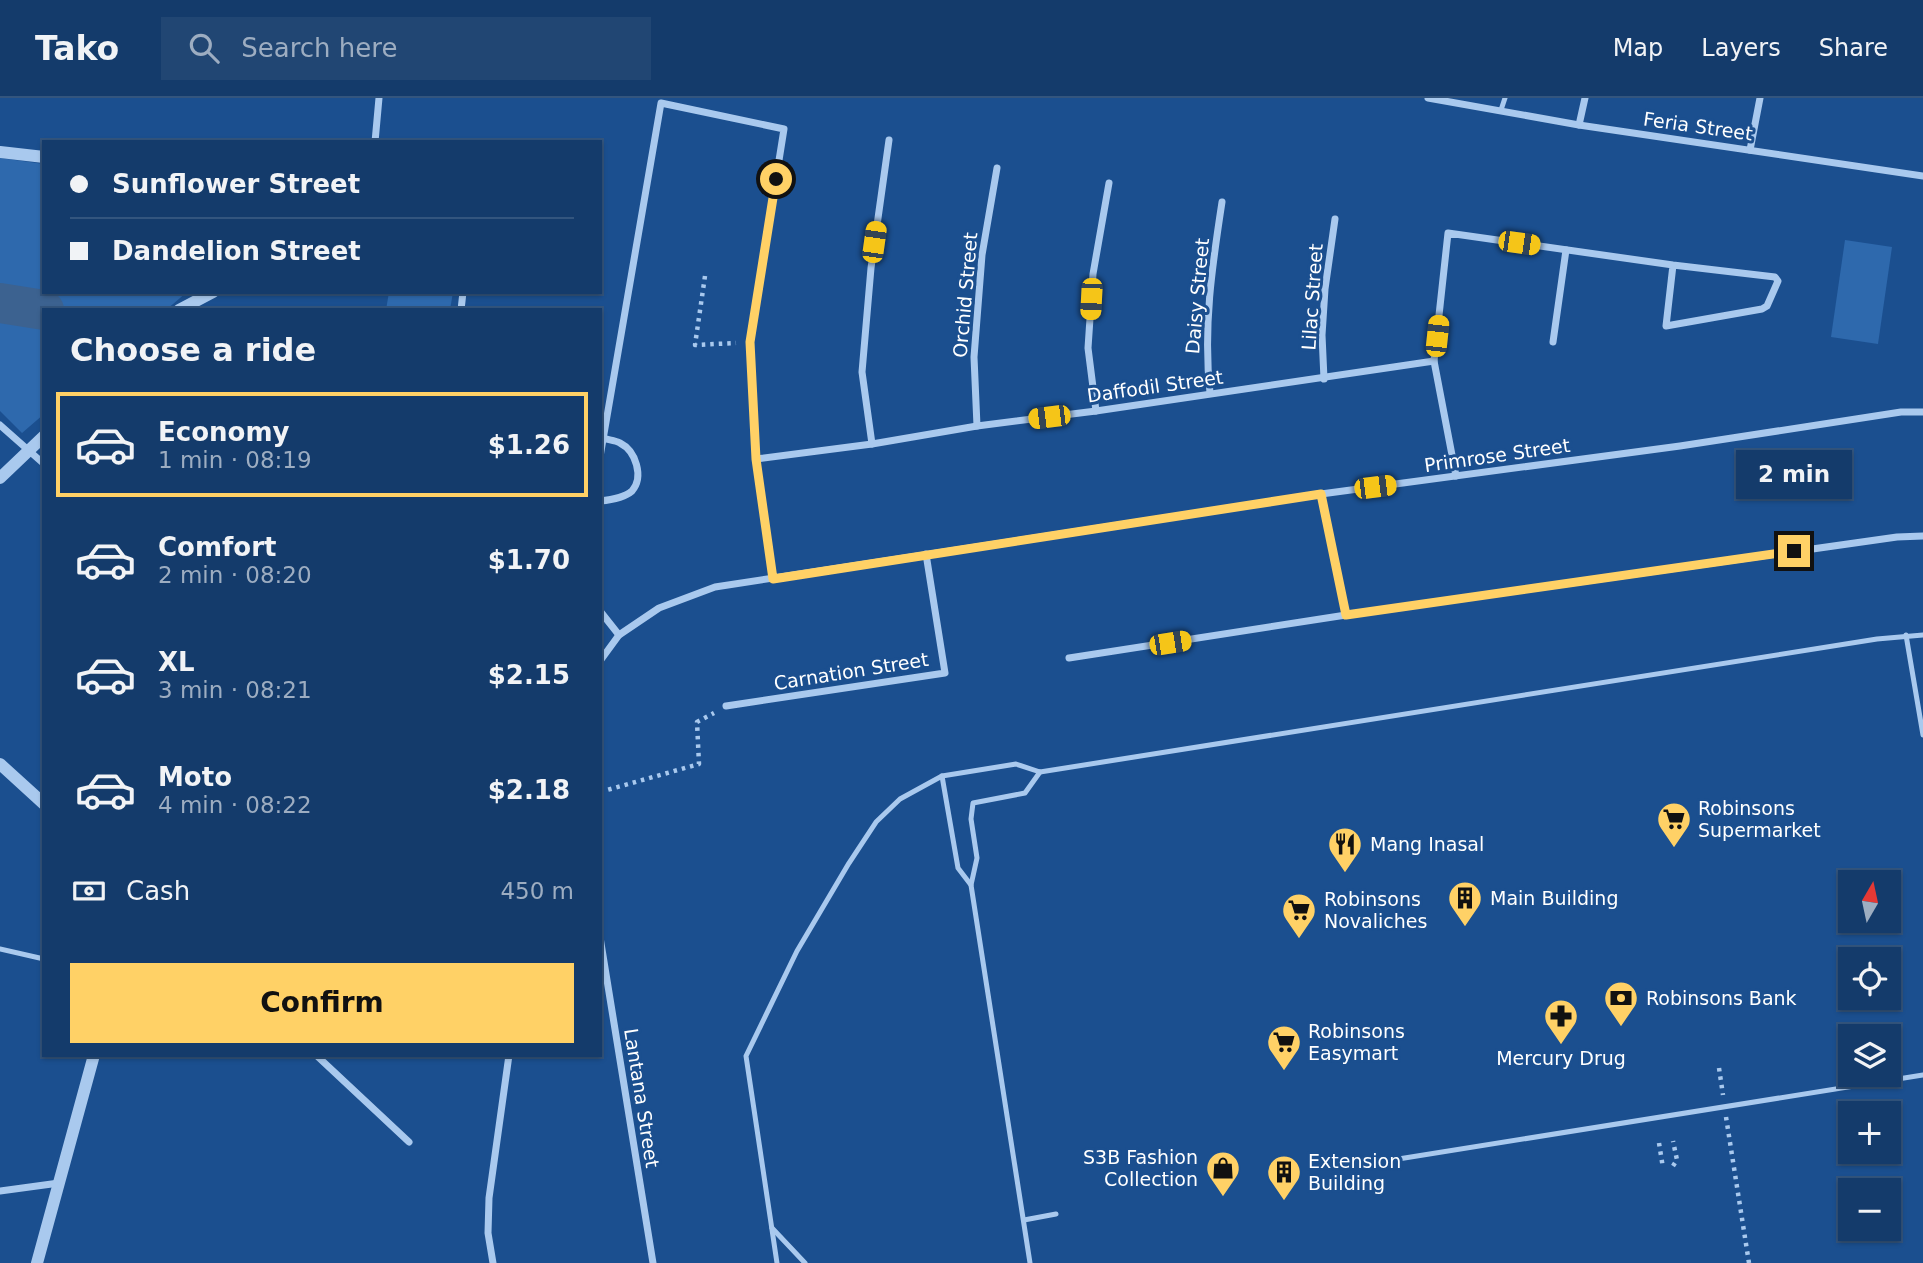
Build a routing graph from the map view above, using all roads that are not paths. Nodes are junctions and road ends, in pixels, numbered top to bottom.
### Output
1 (379, 98) edge
2 (1428, 98) edge
3 (1505, 98) edge
4 (1585, 98) edge
5 (1760, 98) edge
6 (1501, 110) junction
7 (1579, 125) junction
8 (375, 140) edge
9 (889, 140) dead end
10 (1750, 150) junction
11 (0, 152) edge
12 (42, 157) edge
13 (997, 168) dead end
14 (1923, 176) edge
15 (1109, 183) dead end
16 (1222, 202) dead end
17 (1335, 219) dead end
18 (1566, 250) junction
19 (1673, 265) junction
20 (209, 294) edge
21 (183, 308) edge
22 (1553, 342) dead end
23 (1434, 361) junction
24 (1324, 379) junction
25 (1210, 393) junction
26 (1096, 411) junction
27 (1923, 412) edge
28 (0, 425) edge
29 (977, 426) junction
30 (603, 438) junction
31 (36, 444) edge
32 (602, 444) edge
33 (872, 444) junction
34 (756, 459) junction
35 (1456, 476) junction
36 (0, 478) edge
37 (1321, 494) junction
38 (602, 502) edge
39 (1923, 536) edge
40 (926, 554) junction
41 (773, 579) junction
42 (602, 614) edge
43 (1346, 615) junction
44 (619, 635) junction
45 (1906, 635) junction
46 (1923, 635) edge
47 (602, 658) edge
48 (1069, 658) dead end
49 (726, 706) road end
50 (1923, 735) edge
51 (0, 764) edge
52 (1040, 772) junction
53 (942, 776) junction
54 (42, 802) edge
55 (971, 885) junction
56 (0, 949) edge
57 (602, 949) edge
58 (42, 959) edge
59 (93, 1057) edge
60 (318, 1057) edge
61 (509, 1057) edge
62 (1923, 1075) edge
63 (409, 1142) dead end
64 (1361, 1165) dead end
65 (59, 1183) junction
66 (0, 1191) edge
67 (1056, 1214) dead end
68 (1024, 1220) junction
69 (772, 1228) junction
70 (37, 1263) edge
71 (493, 1263) edge
72 (653, 1263) edge
73 (777, 1263) edge
74 (806, 1263) edge
75 (1030, 1263) edge

1 - 8 street
2 - 6 street, Feria Street
3 - 6 lane
4 - 7 street
5 - 10 street
6 - 7 street, Feria Street
7 - 10 street, Feria Street
9 - 33 street
10 - 14 street, Feria Street
11 - 12 street
13 - 29 street, Orchid Street
15 - 26 street
16 - 25 street, Daisy Street
17 - 24 street, Lilac Street
18 - 19 street
18 - 22 street
18 - 23 street
19 - 19 street
20 - 21 street
23 - 24 street, Daffodil Street
23 - 35 street
24 - 25 street, Daffodil Street
25 - 26 street, Daffodil Street
26 - 29 street, Daffodil Street
27 - 35 street, Primrose Street
28 - 31 street
29 - 33 street, Daffodil Street
30 - 32 street
30 - 34 street
30 - 38 street
31 - 36 street
33 - 34 street, Daffodil Street
34 - 41 street
35 - 37 street, Primrose Street
37 - 40 street, Primrose Street
37 - 43 street
39 - 43 street
40 - 41 street, Primrose Street
40 - 49 street, Carnation Street
41 - 44 street, Primrose Street
42 - 44 street
43 - 48 street
44 - 47 street, Primrose Street
45 - 46 lane
45 - 50 lane
45 - 52 lane
51 - 54 street
52 - 53 lane
52 - 55 lane
53 - 55 lane
53 - 69 lane
55 - 68 lane
56 - 58 lane
57 - 72 street, Lantana Street
59 - 65 street
60 - 63 street
61 - 71 street
62 - 64 lane
65 - 66 street
65 - 70 street
67 - 68 lane
68 - 75 lane
69 - 73 lane
69 - 74 lane

